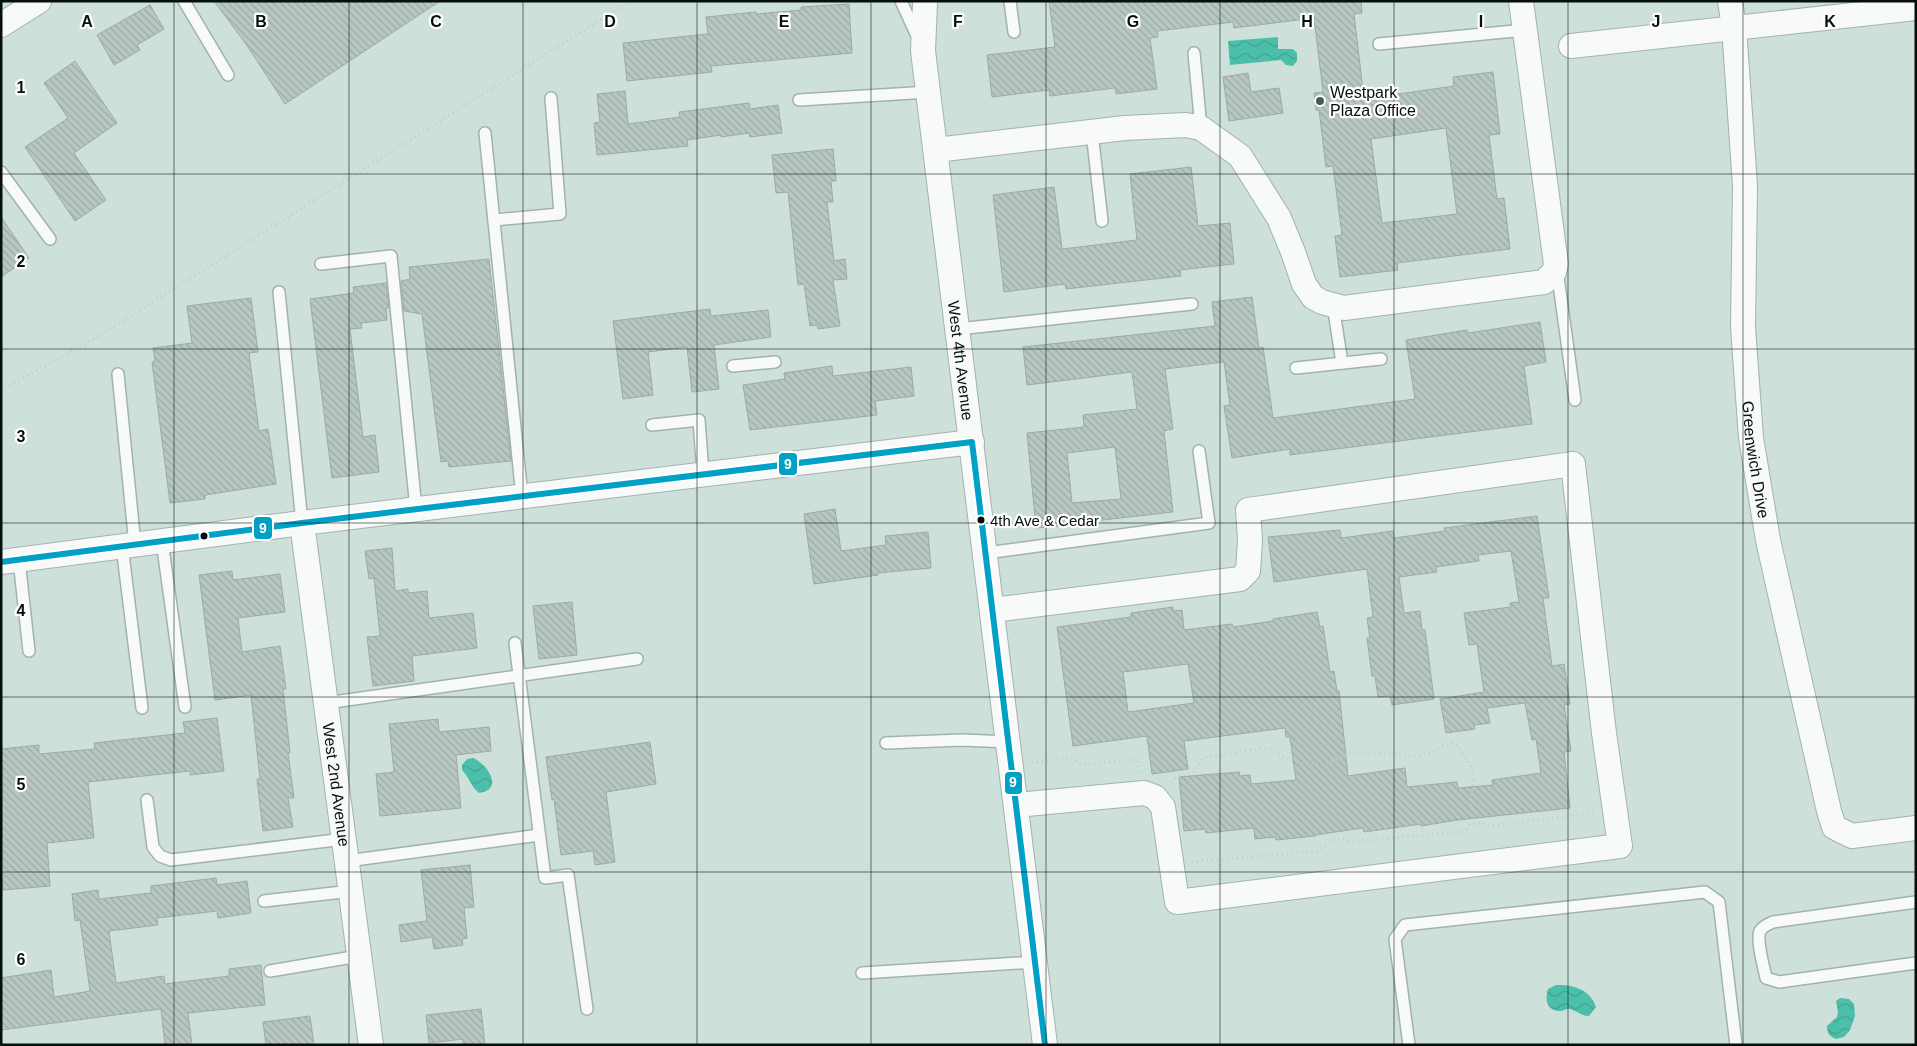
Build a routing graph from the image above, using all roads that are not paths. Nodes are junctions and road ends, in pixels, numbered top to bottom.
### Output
1 (184, 1) edge
2 (901, 1) edge
3 (1010, 1) edge
4 (1521, 1) edge
5 (1730, 1) edge
6 (926, 2) edge
7 (27, 4) edge
8 (1916, 8) edge
9 (1, 25) edge
10 (1734, 27) junction
11 (1525, 30) junction
12 (1014, 32) dead end
13 (1379, 44) dead end
14 (1571, 46) dead end
15 (923, 51) junction
16 (1194, 53) dead end
17 (228, 75) dead end
18 (928, 92) junction
19 (551, 98) dead end
20 (799, 100) dead end
21 (1201, 128) junction
22 (1092, 132) junction
23 (485, 133) dead end
24 (936, 150) junction
25 (1, 172) edge
26 (494, 220) junction
27 (1102, 221) dead end
28 (50, 239) dead end
29 (321, 264) dead end
30 (1556, 264) junction
31 (279, 292) dead end
32 (1192, 304) dead end
33 (1332, 305) junction
34 (958, 330) junction
35 (1381, 359) dead end
36 (775, 362) dead end
37 (1342, 363) junction
38 (734, 366) dead end
39 (1296, 368) dead end
40 (118, 374) dead end
41 (1575, 400) dead end
42 (652, 425) dead end
43 (972, 442) junction
44 (1199, 452) dead end
45 (703, 474) junction
46 (522, 497) junction
47 (416, 509) junction
48 (302, 523) junction
49 (162, 541) junction
50 (129, 546) junction
51 (986, 553) junction
52 (10, 561) edge
53 (993, 610) junction
54 (514, 643) dead end
55 (29, 651) dead end
56 (637, 659) dead end
57 (519, 676) junction
58 (326, 704) junction
59 (185, 707) dead end
60 (142, 708) dead end
61 (886, 743) dead end
62 (1010, 754) junction
63 (147, 800) dead end
64 (1016, 805) junction
65 (1916, 828) edge
66 (539, 835) junction
67 (346, 850) junction
68 (351, 891) junction
69 (264, 901) dead end
70 (1916, 902) edge
71 (360, 956) junction
72 (1035, 962) junction
73 (1916, 963) edge
74 (270, 971) dead end
75 (862, 972) dead end
76 (587, 1009) dead end
77 (372, 1045) edge
78 (1045, 1045) edge
79 (1409, 1045) edge
80 (1736, 1045) edge

1 - 17 lane
2 - 15 lane
3 - 12 lane
4 - 11 street
5 - 10 street, Greenwich Drive
6 - 15 street, West 4th Avenue
7 - 9 street
8 - 10 street
10 - 14 street
10 - 65 street, Greenwich Drive
11 - 13 lane
11 - 30 street
15 - 18 street, West 4th Avenue
16 - 21 lane
18 - 20 lane
18 - 24 street, West 4th Avenue
19 - 26 lane
21 - 22 street
21 - 33 street
22 - 24 street
22 - 27 lane
23 - 26 lane
24 - 34 street, West 4th Avenue
25 - 28 lane
26 - 46 lane
29 - 47 lane
30 - 33 street
30 - 41 lane
31 - 48 lane
32 - 34 lane
33 - 37 lane
34 - 43 street, West 4th Avenue
35 - 37 lane
36 - 38 lane
37 - 39 lane
40 - 50 lane
42 - 45 lane
43 - 45 street
43 - 51 street, West 4th Avenue
44 - 51 lane
45 - 46 street
46 - 47 street
47 - 48 street
48 - 49 street
48 - 58 street, West 2nd Avenue
49 - 50 street
49 - 59 lane
50 - 52 street
50 - 60 lane
51 - 53 street, West 4th Avenue
52 - 55 lane
53 - 62 street, West 4th Avenue
53 - 64 street
54 - 57 lane
56 - 57 lane
57 - 58 lane
57 - 66 lane
58 - 67 street, West 2nd Avenue
61 - 62 lane
62 - 64 street, West 4th Avenue
63 - 67 lane
64 - 72 street, West 4th Avenue
66 - 67 lane
66 - 76 lane
67 - 68 street, West 2nd Avenue
68 - 69 lane
68 - 71 street, West 2nd Avenue
70 - 73 lane
71 - 74 lane
71 - 77 street, West 2nd Avenue
72 - 75 lane
72 - 78 street, West 4th Avenue
79 - 80 lane

